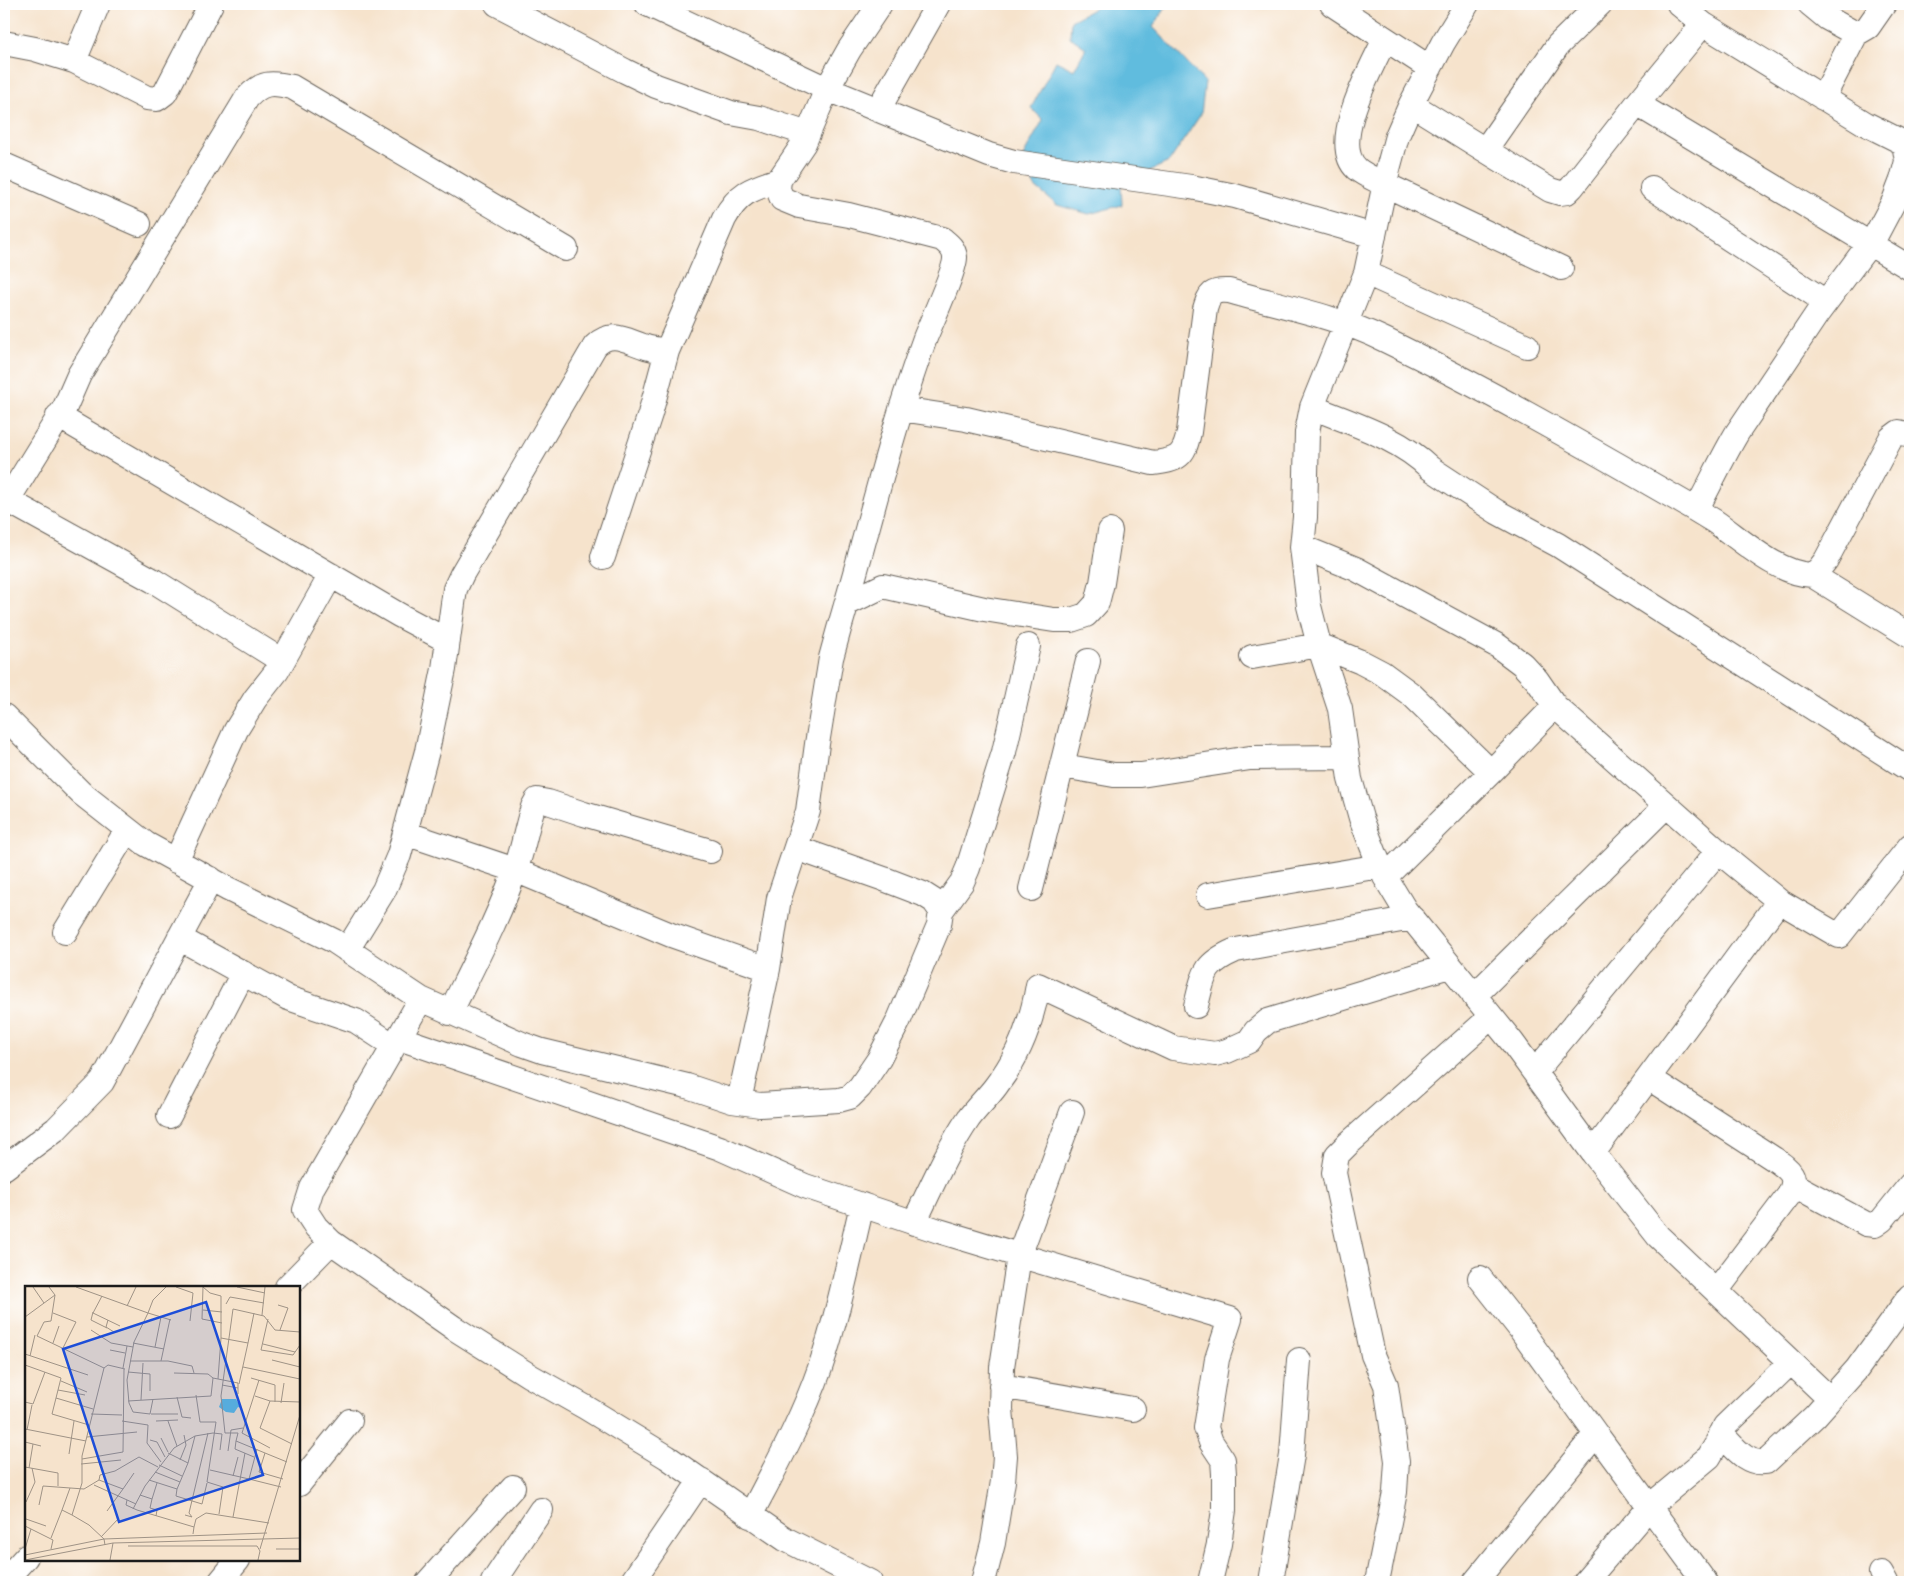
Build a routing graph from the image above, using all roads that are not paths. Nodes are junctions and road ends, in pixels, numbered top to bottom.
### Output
1 (98, 4) edge
2 (211, 4) edge
3 (497, 4) edge
4 (647, 4) edge
5 (880, 4) edge
6 (938, 4) edge
7 (1332, 4) edge
8 (1467, 4) edge
9 (1600, 4) edge
10 (1679, 4) edge
11 (1810, 4) edge
12 (1884, 4) edge
13 (1703, 24) junction
14 (1856, 34) junction
15 (1385, 39) junction
16 (4, 43) edge
17 (74, 62) junction
18 (1430, 68) junction
19 (827, 89) junction
20 (1823, 98) junction
21 (1411, 104) junction
22 (1637, 104) junction
23 (878, 110) junction
24 (808, 134) junction
25 (1907, 142) edge
26 (1485, 150) junction
27 (4, 165) edge
28 (780, 180) junction
29 (1384, 184) junction
30 (1652, 188) dead end
31 (139, 224) dead end
32 (1374, 236) junction
33 (1870, 243) junction
34 (566, 249) dead end
35 (1561, 268) dead end
36 (1910, 268) edge
37 (1366, 273) junction
38 (1826, 302) junction
39 (1347, 324) junction
40 (1527, 346) dead end
41 (667, 351) junction
42 (1312, 407) junction
43 (901, 409) junction
44 (61, 412) junction
45 (1910, 435) edge
46 (6, 503) edge
47 (1696, 510) junction
48 (1110, 531) dead end
49 (1302, 547) junction
50 (603, 557) dead end
51 (331, 575) junction
52 (1812, 575) junction
53 (846, 604) junction
54 (1910, 636) edge
55 (448, 641) junction
56 (1319, 645) junction
57 (1028, 646) dead end
58 (1252, 657) dead end
59 (282, 661) junction
60 (1088, 661) dead end
61 (1555, 706) junction
62 (4, 716) edge
63 (1346, 757) junction
64 (1063, 766) junction
65 (1910, 770) edge
66 (1491, 772) junction
67 (1666, 806) junction
68 (127, 830) junction
69 (405, 833) junction
70 (1910, 846) edge
71 (796, 848) junction
72 (710, 851) dead end
73 (1718, 851) junction
74 (176, 861) junction
75 (515, 870) junction
76 (1382, 871) junction
77 (210, 879) junction
78 (1031, 889) dead end
79 (1208, 895) dead end
80 (1779, 901) junction
81 (941, 910) junction
82 (1412, 918) junction
83 (65, 932) dead end
84 (179, 938) junction
85 (347, 950) junction
86 (1449, 966) junction
87 (768, 969) junction
88 (243, 973) junction
89 (1474, 996) junction
90 (421, 999) junction
91 (1196, 1006) dead end
92 (450, 1013) junction
93 (1491, 1017) junction
94 (397, 1042) junction
95 (1535, 1072) junction
96 (1649, 1078) junction
97 (739, 1101) junction
98 (1072, 1112) dead end
99 (170, 1116) dead end
100 (1593, 1153) junction
101 (4, 1168) edge
102 (1794, 1185) junction
103 (1910, 1185) edge
104 (862, 1206) junction
105 (914, 1223) junction
106 (331, 1242) junction
107 (1019, 1256) junction
108 (1480, 1278) dead end
109 (288, 1286) edge
110 (1717, 1290) junction
111 (1909, 1299) edge
112 (1299, 1360) dead end
113 (1791, 1362) junction
114 (1001, 1386) junction
115 (1830, 1399) junction
116 (1133, 1409) dead end
117 (350, 1421) dead end
118 (1596, 1434) junction
119 (1721, 1434) junction
120 (701, 1480) junction
121 (300, 1483) edge
122 (513, 1487) dead end
123 (1650, 1506) junction
124 (541, 1510) dead end
125 (750, 1516) junction
126 (25, 1559) edge
127 (237, 1561) edge
128 (856, 1579) edge
129 (4, 1581) edge
130 (220, 1582) edge
131 (428, 1582) edge
132 (493, 1582) edge
133 (632, 1582) edge
134 (983, 1582) edge
135 (1210, 1582) edge
136 (1271, 1582) edge
137 (1377, 1582) edge
138 (1475, 1582) edge
139 (1585, 1582) edge
140 (1705, 1582) edge

1 - 17 street
2 - 17 street
3 - 24 street
4 - 19 street
5 - 19 street
6 - 23 street
7 - 15 street
8 - 18 street
9 - 26 street
10 - 13 street
11 - 14 street
12 - 14 street
13 - 20 street
13 - 22 street
14 - 20 street
15 - 18 street
15 - 29 street
16 - 17 street
18 - 21 street
19 - 23 street
19 - 24 street
20 - 25 street
21 - 26 street
21 - 29 street
22 - 26 street
22 - 33 street
23 - 32 street
24 - 28 street
25 - 33 street
27 - 31 street
28 - 41 street
28 - 43 street
29 - 32 street
29 - 35 street
30 - 38 street
32 - 37 street
33 - 36 street
33 - 38 street
34 - 44 street
37 - 39 street
37 - 40 street
38 - 47 street
39 - 42 street
39 - 43 street
39 - 47 street
41 - 50 street
41 - 55 street
42 - 49 street
42 - 65 street
43 - 53 street
44 - 46 street
44 - 51 street
45 - 52 street
46 - 59 street
47 - 52 street
48 - 53 street
49 - 56 street
49 - 61 street
51 - 55 street
51 - 59 street
52 - 54 street
53 - 71 street
55 - 69 street
56 - 58 street
56 - 63 street
56 - 66 street
57 - 81 street
59 - 74 street
60 - 64 street
61 - 66 street
61 - 67 street
62 - 68 street
63 - 64 street
63 - 76 street
64 - 78 street
66 - 76 street
67 - 73 street
67 - 89 street
68 - 74 street
68 - 83 street
69 - 75 street
69 - 85 street
70 - 80 street
71 - 81 street
71 - 87 street
72 - 75 street
73 - 80 street
73 - 95 street
74 - 77 street
75 - 87 street
75 - 92 street
76 - 79 street
76 - 82 street
77 - 84 street
77 - 85 street
80 - 96 street
81 - 97 street
82 - 86 street
82 - 91 street
84 - 88 street
84 - 101 street
85 - 90 street
86 - 89 street
86 - 105 street
87 - 97 street
88 - 94 street
88 - 99 street
89 - 93 street
90 - 92 street
90 - 94 street
92 - 97 street
93 - 95 street
93 - 137 street
94 - 104 street
94 - 106 street
95 - 100 street
96 - 100 street
96 - 102 street
98 - 107 street
100 - 110 street
102 - 103 street
102 - 110 street
104 - 105 street
104 - 125 street
105 - 107 street
106 - 109 street
106 - 120 street
107 - 114 street
107 - 135 street
108 - 118 street
110 - 113 street
111 - 115 street
112 - 136 street
113 - 115 street
113 - 119 street
114 - 116 street
114 - 134 street
115 - 119 street
117 - 121 street
118 - 123 street
118 - 138 street
119 - 123 street
120 - 125 street
120 - 133 street
122 - 131 street
123 - 139 street
123 - 140 street
124 - 132 street
125 - 128 street
126 - 129 street
127 - 130 street

